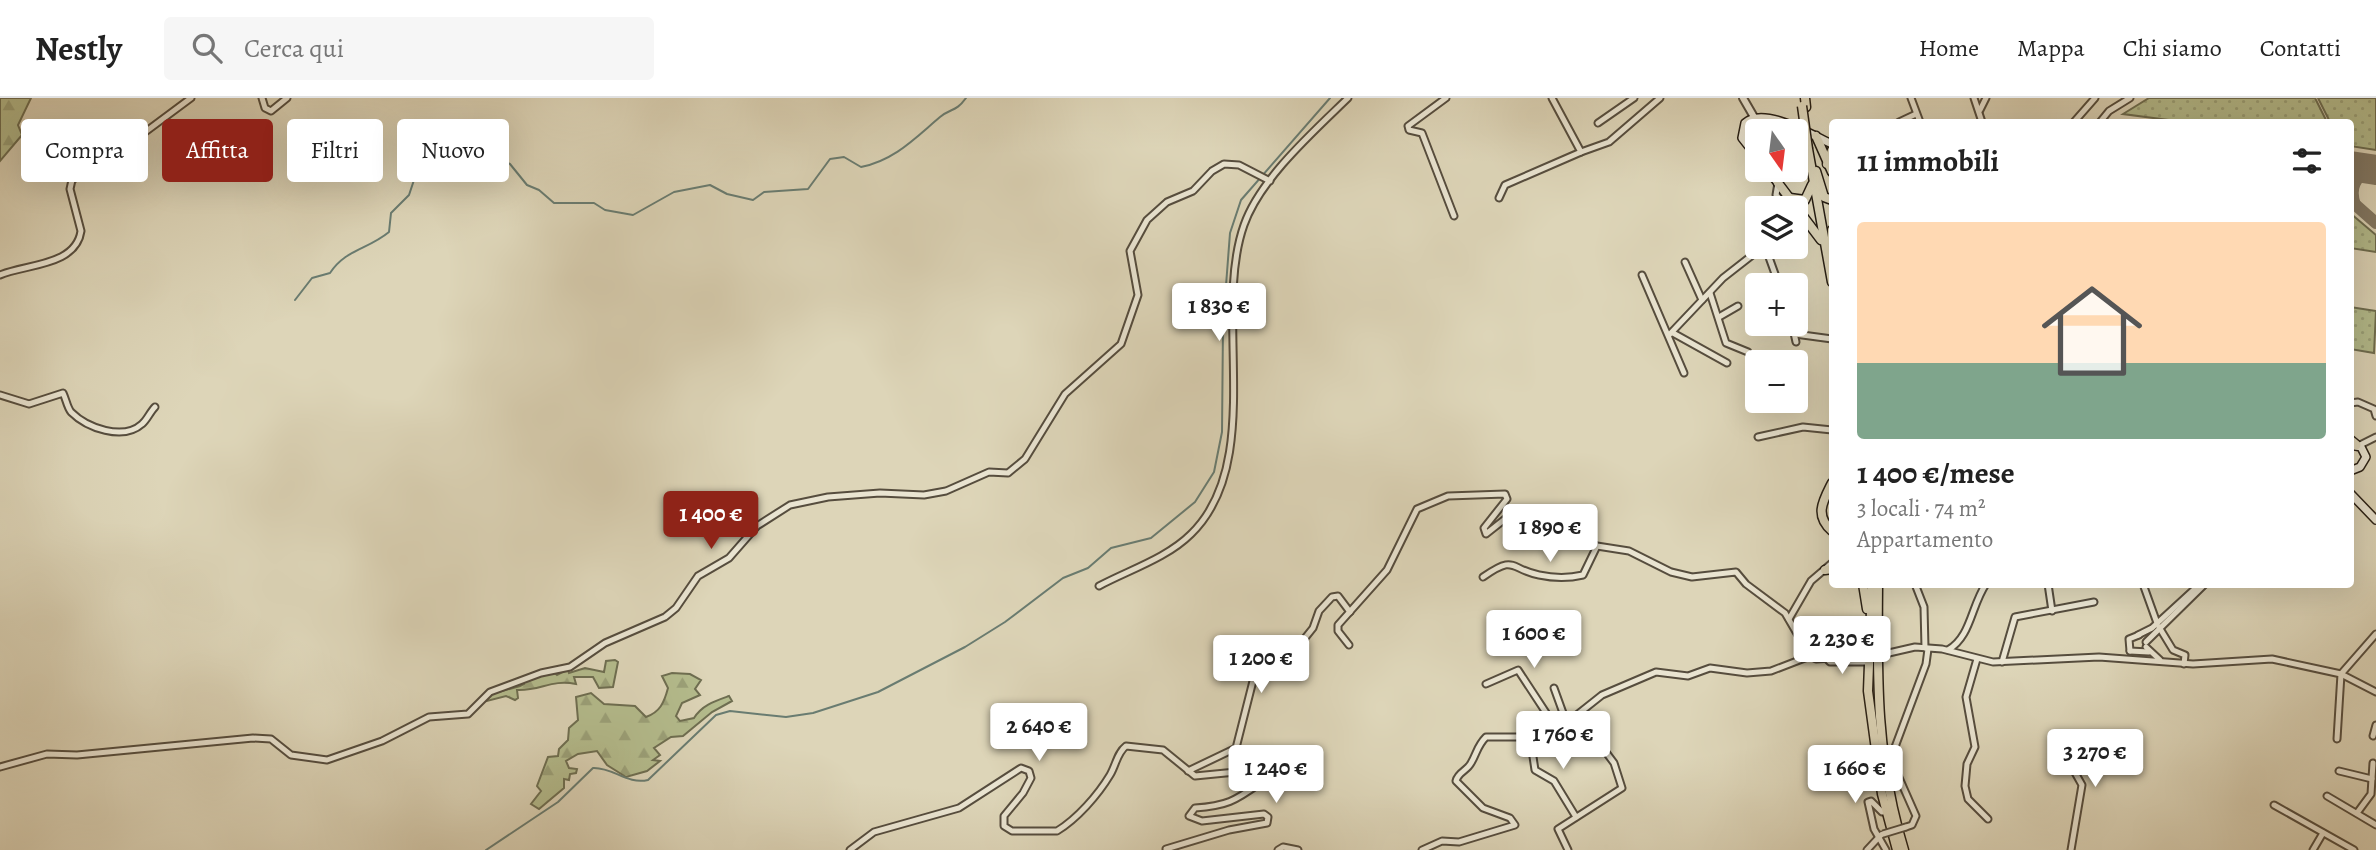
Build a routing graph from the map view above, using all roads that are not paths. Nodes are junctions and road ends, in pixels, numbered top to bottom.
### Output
1 (191, 98) edge
2 (262, 98) edge
3 (287, 98) edge
4 (1348, 98) edge
5 (1446, 98) edge
6 (1552, 98) edge
7 (1634, 98) edge
8 (1661, 98) edge
9 (1743, 98) edge
10 (1910, 98) edge
11 (1974, 98) edge
12 (1986, 98) edge
13 (2130, 98) edge
14 (2093, 99) edge
15 (1803, 102) edge
16 (1980, 110) junction
17 (1916, 114) junction
18 (1754, 117) junction
19 (1752, 119) edge
20 (1905, 119) edge
21 (1918, 119) edge
22 (1982, 119) edge
23 (2076, 119) edge
24 (2102, 119) edge
25 (1598, 122) dead end
26 (1745, 124) edge
27 (1816, 136) joint
28 (1745, 142) edge
29 (1581, 152) junction
30 (1828, 152) edge
31 (1814, 174) junction
32 (1270, 181) junction
33 (1778, 183) joint
34 (1777, 196) edge
35 (1788, 196) edge
36 (1808, 197) edge
37 (1499, 198) dead end
38 (1829, 199) edge
39 (1454, 216) dead end
40 (1808, 220) edge
41 (1829, 251) edge
42 (1829, 254) edge
43 (1747, 259) edge
44 (1685, 262) dead end
45 (0, 275) edge
46 (1642, 275) dead end
47 (1710, 293) junction
48 (1702, 300) junction
49 (1738, 306) dead end
50 (1719, 317) junction
51 (1671, 334) junction
52 (1795, 336) edge
53 (1808, 336) edge
54 (1829, 339) edge
55 (1796, 342) dead end
56 (1745, 351) edge
57 (1727, 363) dead end
58 (1685, 373) dead end
59 (0, 395) edge
60 (2354, 403) edge
61 (155, 407) dead end
62 (2376, 416) edge
63 (1829, 430) edge
64 (1758, 437) dead end
65 (2374, 438) edge
66 (2354, 444) edge
67 (2365, 453) junction
68 (2354, 471) edge
69 (1829, 491) edge
70 (2354, 497) edge
71 (2376, 520) edge
72 (1829, 527) edge
73 (1597, 545) junction
74 (1829, 568) edge
75 (1483, 577) dead end
76 (1099, 586) dead end
77 (1864, 588) edge
78 (1872, 588) edge
79 (1878, 588) edge
80 (1917, 588) edge
81 (1984, 588) edge
82 (2049, 588) edge
83 (2144, 588) edge
84 (2196, 588) edge
85 (2200, 588) edge
86 (2094, 602) dead end
87 (2052, 611) junction
88 (1350, 612) junction
89 (1789, 619) junction
90 (2158, 625) junction
91 (2376, 634) edge
92 (2138, 635) junction
93 (1871, 640) junction
94 (1349, 645) dead end
95 (1926, 648) junction
96 (2129, 648) junction
97 (2146, 648) junction
98 (1948, 650) junction
99 (1880, 655) dead end
100 (1810, 656) junction
101 (2114, 657) junction
102 (1866, 659) junction
103 (1977, 659) junction
104 (2002, 662) junction
105 (2163, 662) junction
106 (2185, 664) junction
107 (2341, 674) junction
108 (1486, 684) dead end
109 (1554, 688) dead end
110 (2376, 692) edge
111 (1567, 724) junction
112 (2376, 725) edge
113 (1558, 731) junction
114 (2373, 736) dead end
115 (1530, 737) junction
116 (2055, 737) dead end
117 (2337, 739) dead end
118 (2373, 763) dead end
119 (0, 767) edge
120 (1188, 771) junction
121 (2339, 771) dead end
122 (2373, 776) edge
123 (2327, 796) dead end
124 (2274, 806) dead end
125 (1886, 811) junction
126 (2357, 813) junction
127 (1576, 817) junction
128 (1988, 819) dead end
129 (2376, 825) edge
130 (2323, 833) junction
131 (1881, 835) junction
132 (1166, 849) edge
133 (850, 850) edge
134 (1278, 850) edge
135 (1298, 850) edge
136 (1422, 850) edge
137 (1568, 850) edge
138 (1867, 850) edge
139 (1886, 850) edge
140 (1897, 850) edge
141 (1904, 850) edge
142 (2071, 850) edge
143 (2313, 850) edge
144 (2354, 850) edge

1 - 45 street
2 - 3 street
4 - 32 street
5 - 39 street
6 - 29 street
7 - 25 street
8 - 29 street
9 - 18 street
10 - 17 street
11 - 16 street
12 - 16 street
13 - 24 street
14 - 23 street
15 - 31 main road, bridge
16 - 22 street
17 - 20 street
17 - 21 street
18 - 19 main road
18 - 27 main road
26 - 28 main road
27 - 30 main road
29 - 37 street
31 - 36 main road
31 - 38 main road
31 - 41 main road
32 - 76 street
32 - 119 street
33 - 34 street
33 - 35 main road
40 - 42 main road
43 - 47 street
44 - 48 street
46 - 51 street
47 - 48 street
47 - 50 street
48 - 51 street
49 - 50 street
50 - 56 street
51 - 57 street
51 - 58 street
52 - 55 street
53 - 54 street
59 - 61 street
60 - 62 street
63 - 64 street
65 - 66 street
65 - 67 street
66 - 67 main road
67 - 68 main road
69 - 72 main road
70 - 71 main road
73 - 75 street
73 - 88 street
73 - 89 street
74 - 89 street
77 - 93 main road
78 - 93 main road
79 - 141 main road
80 - 95 street
81 - 98 street
82 - 87 street
83 - 90 street
84 - 90 street
85 - 90 street
86 - 87 street
87 - 104 street
88 - 94 street
88 - 120 street
89 - 100 street
90 - 92 street
90 - 97 street
90 - 106 street
91 - 107 street
92 - 96 street
92 - 97 street
93 - 102 main road
95 - 98 street
95 - 99 street
95 - 131 street, bridge
96 - 97 street
96 - 101 street
97 - 105 street
98 - 103 street
100 - 102 street
100 - 111 street
101 - 104 street
101 - 105 street
102 - 125 main road
103 - 104 street
103 - 128 street
105 - 106 street
106 - 107 street
107 - 110 street
107 - 117 street
108 - 113 street
109 - 111 street
111 - 113 street
111 - 127 street
112 - 114 street
113 - 115 street
115 - 127 street
115 - 136 street
116 - 142 street
118 - 122 street
120 - 132 street
120 - 133 street
121 - 122 street
122 - 126 street
123 - 126 street
124 - 130 street
125 - 131 street
125 - 140 main road
126 - 129 street
127 - 137 street
130 - 143 street
130 - 144 street
131 - 138 street
131 - 139 street
134 - 135 street

